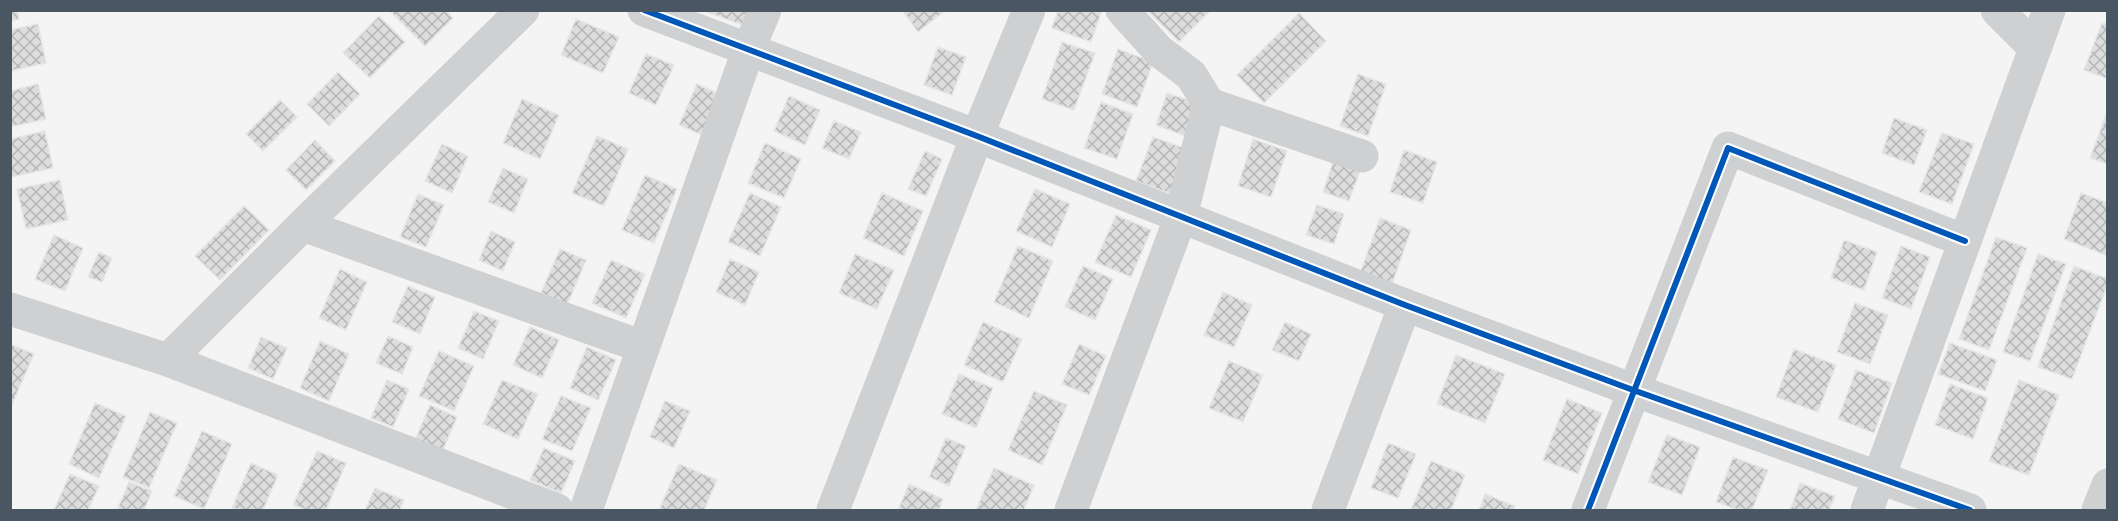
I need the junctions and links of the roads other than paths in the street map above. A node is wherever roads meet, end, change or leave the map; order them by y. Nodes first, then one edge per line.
1 (523, 10) edge
2 (644, 10) edge
3 (765, 10) edge
4 (1029, 10) edge
5 (1122, 10) edge
6 (1997, 10) edge
7 (2049, 10) edge
8 (2035, 48) junction
9 (748, 51) junction
10 (1209, 104) junction
11 (977, 136) junction
12 (1362, 156) dead end
13 (1181, 216) junction
14 (303, 225) junction
15 (1965, 241) junction
16 (1405, 304) junction
17 (10, 309) edge
18 (643, 347) junction
19 (168, 360) junction
20 (1633, 390) junction
21 (1880, 477) junction
22 (2108, 485) edge
23 (557, 510) edge
24 (586, 510) edge
25 (833, 510) edge
26 (1071, 510) edge
27 (1328, 510) edge
28 (1588, 510) edge
29 (1867, 510) edge
30 (1970, 510) edge
31 (2098, 510) edge

1 - 14 street
2 - 9 street
3 - 9 street
4 - 11 street
5 - 10 street
6 - 8 street
7 - 8 street
8 - 15 street
9 - 11 street
9 - 18 street
10 - 12 street
10 - 13 street
11 - 13 street
11 - 25 street
13 - 16 street
13 - 26 street
14 - 18 street
14 - 19 street
15 - 20 street
15 - 21 street
16 - 20 street
16 - 27 street
17 - 19 street
18 - 24 street
19 - 23 street
20 - 21 street
20 - 28 street
21 - 29 street
21 - 30 street
22 - 31 street

